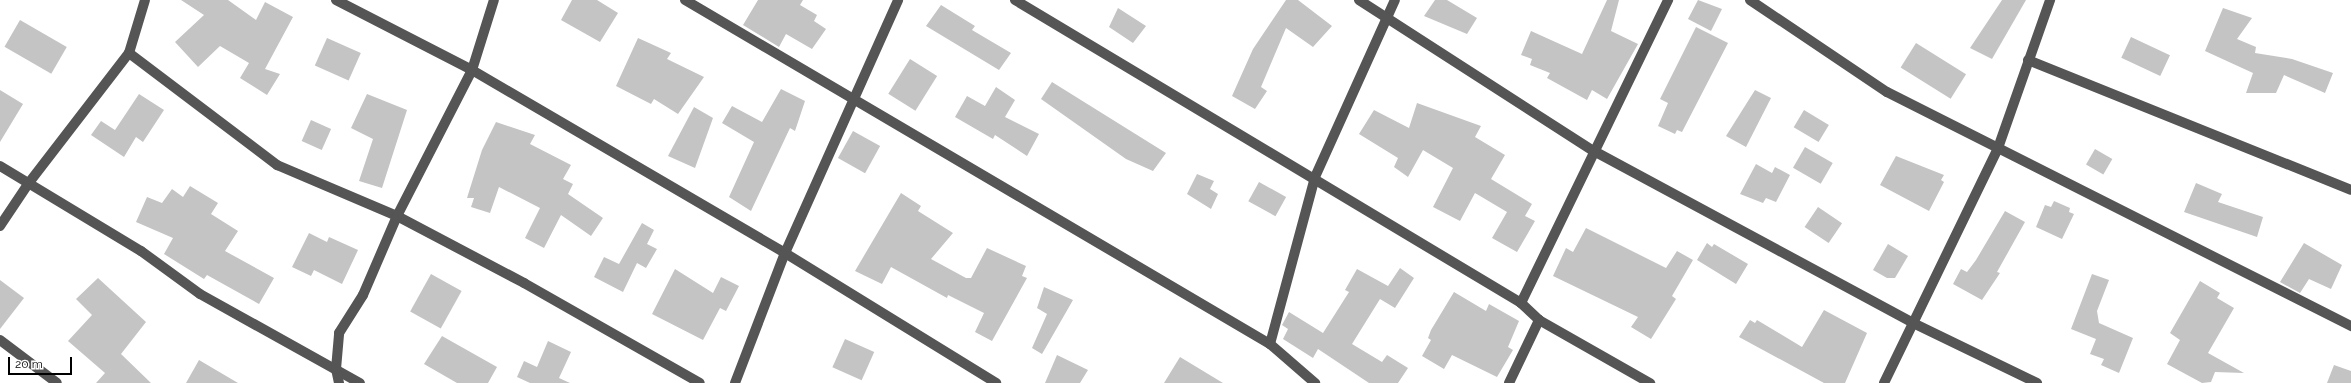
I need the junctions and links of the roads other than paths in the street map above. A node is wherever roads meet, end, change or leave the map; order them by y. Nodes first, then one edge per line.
1 (145, 0) edge
2 (336, 0) edge
3 (494, 0) edge
4 (685, 0) edge
5 (898, 0) edge
6 (1015, 0) edge
7 (1359, 0) edge
8 (1395, 0) edge
9 (1668, 0) edge
10 (1750, 0) edge
11 (2050, 0) edge
12 (1390, 17) junction
13 (129, 53) junction
14 (2028, 60) junction
15 (472, 70) junction
16 (853, 97) junction
17 (1998, 148) junction
18 (1592, 150) junction
19 (0, 166) edge
20 (1315, 177) junction
21 (28, 184) junction
22 (2351, 190) edge
23 (397, 216) junction
24 (0, 226) edge
25 (785, 253) junction
26 (1521, 303) junction
27 (1539, 320) junction
28 (1911, 322) junction
29 (2351, 326) edge
30 (0, 340) edge
31 (1270, 344) junction
32 (336, 369) junction
33 (57, 383) edge
34 (339, 383) edge
35 (360, 383) edge
36 (700, 383) edge
37 (735, 383) edge
38 (996, 383) edge
39 (1315, 383) edge
40 (1509, 383) edge
41 (1650, 383) edge
42 (1884, 383) edge
43 (2037, 383) edge

1 - 13 street
2 - 15 street
3 - 15 street
4 - 16 street
5 - 16 street
6 - 20 street
7 - 12 street
8 - 12 street
9 - 18 street
10 - 17 street
11 - 14 street
12 - 18 street
12 - 20 street
13 - 21 street
13 - 23 street
14 - 17 street
14 - 22 street
15 - 23 street
15 - 25 street
16 - 25 street
16 - 31 street
17 - 28 street
17 - 29 street
18 - 26 street
18 - 28 street
19 - 21 street
20 - 26 street
20 - 31 street
21 - 24 street
21 - 32 street
23 - 32 street
23 - 36 street
25 - 37 street
25 - 38 street
26 - 27 street
27 - 40 street
27 - 41 street
28 - 42 street
28 - 43 street
30 - 33 street
31 - 39 street
32 - 34 street
32 - 35 street

